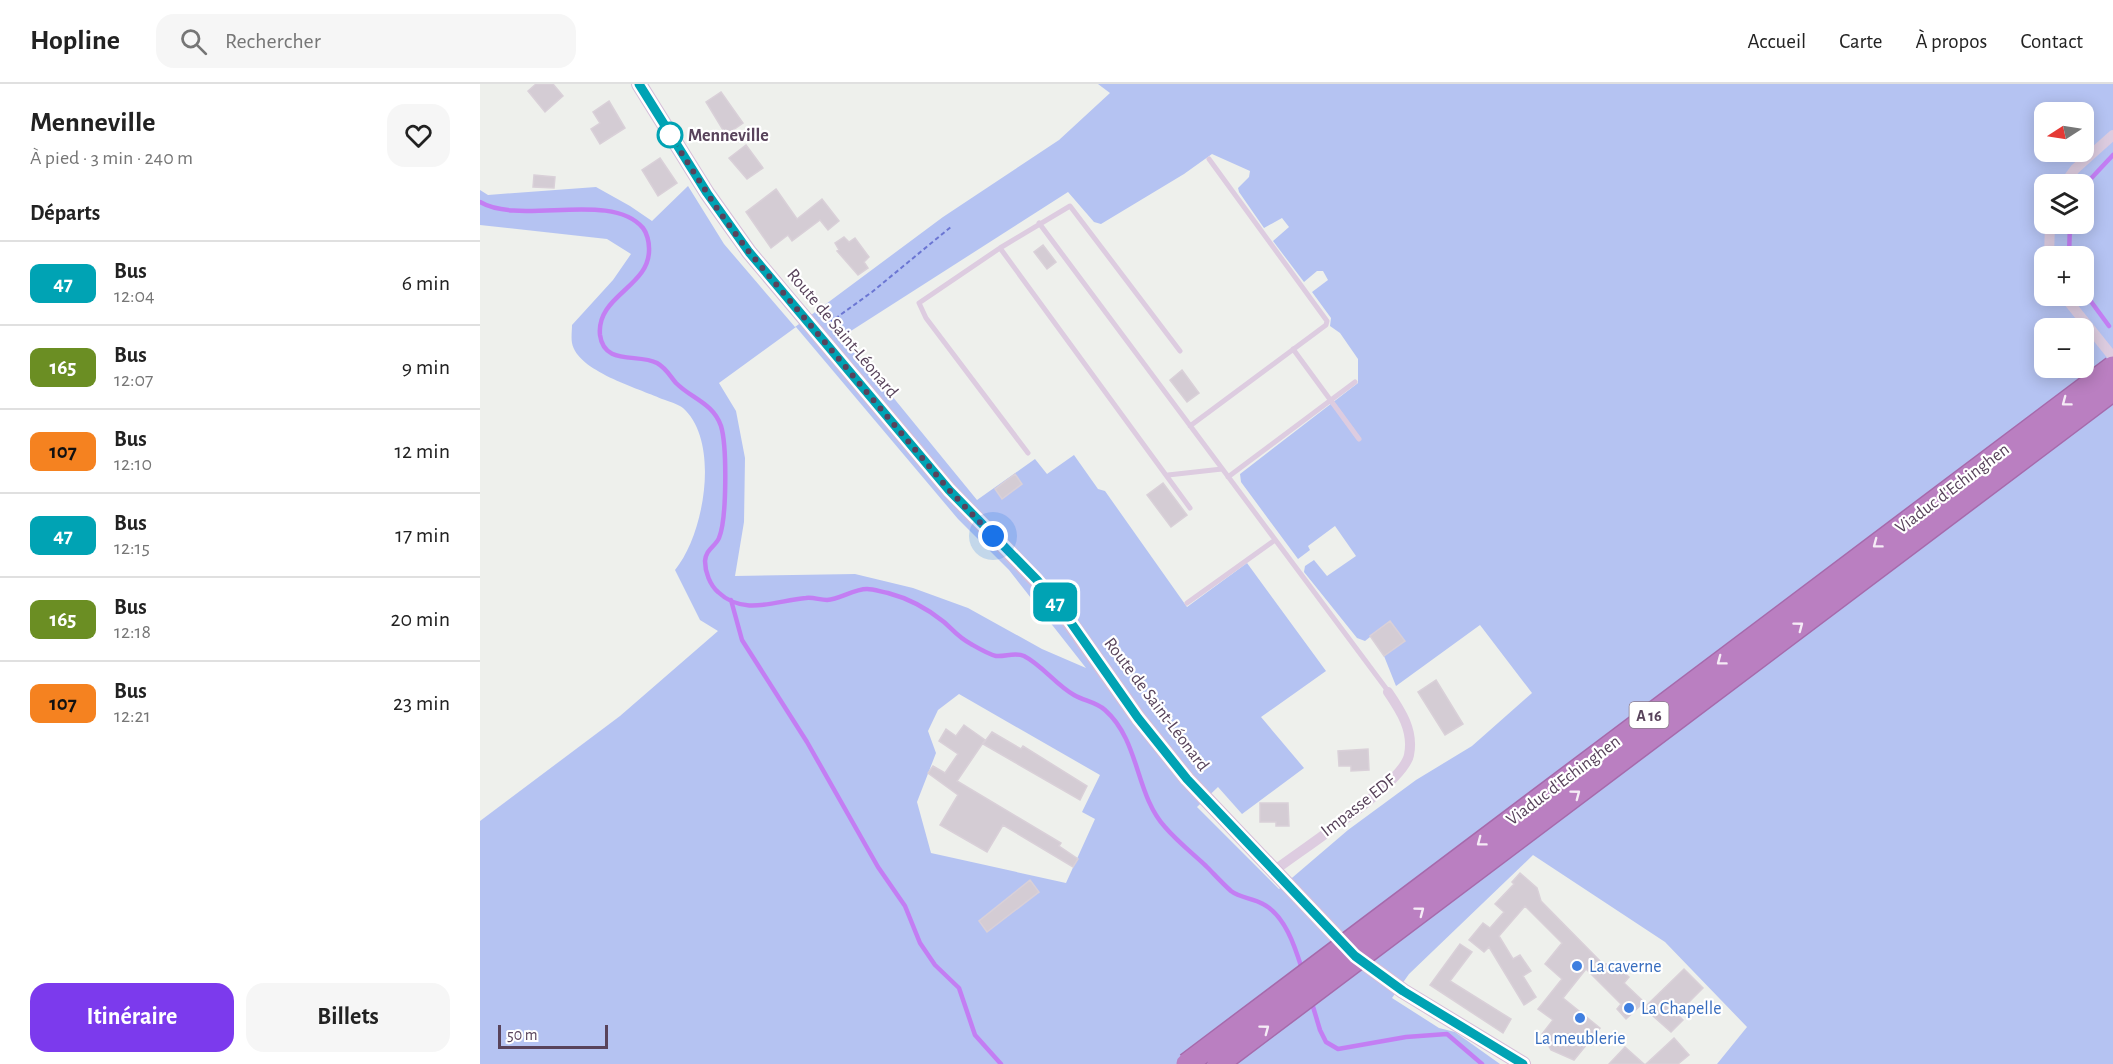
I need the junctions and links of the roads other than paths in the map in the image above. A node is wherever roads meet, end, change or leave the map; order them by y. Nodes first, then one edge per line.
1 (639, 84) edge
2 (2113, 135) edge
3 (1209, 159) dead end
4 (2071, 174) edge
5 (1039, 223) junction
6 (1000, 249) junction
7 (2072, 306) edge
8 (1293, 349) junction
9 (1180, 351) dead end
10 (2113, 357) edge
11 (2113, 367) edge
12 (1355, 382) dead end
13 (2113, 390) edge
14 (1330, 401) junction
15 (1190, 426) junction
16 (1359, 439) dead end
17 (1028, 453) dead end
18 (1222, 469) junction
19 (1168, 475) junction
20 (1228, 477) junction
21 (1190, 508) dead end
22 (1275, 540) junction
23 (1187, 603) dead end
24 (1388, 692) joint
25 (1275, 870) junction
26 (1186, 1064) edge
27 (1218, 1064) edge
28 (1523, 1064) edge

1 - 25 street, Route de Saint-Léonard
2 - 4 street
3 - 8 lane
5 - 6 lane
5 - 9 lane
5 - 15 lane
6 - 17 lane
6 - 19 lane
7 - 10 street
8 - 14 lane
8 - 15 lane
11 -> 26 highway, Viaduc d'Echinghen / A 16, bridge
12 - 14 lane
27 -> 13 highway, Viaduc d'Echinghen / A 16, bridge
14 - 16 lane
14 - 20 lane
15 - 18 lane
18 - 19 lane
18 - 20 lane
19 - 21 lane
20 - 22 lane
22 - 23 lane
22 - 24 lane
24 - 25 street, Impasse EDF
25 - 28 street, Route de Saint-Léonard

